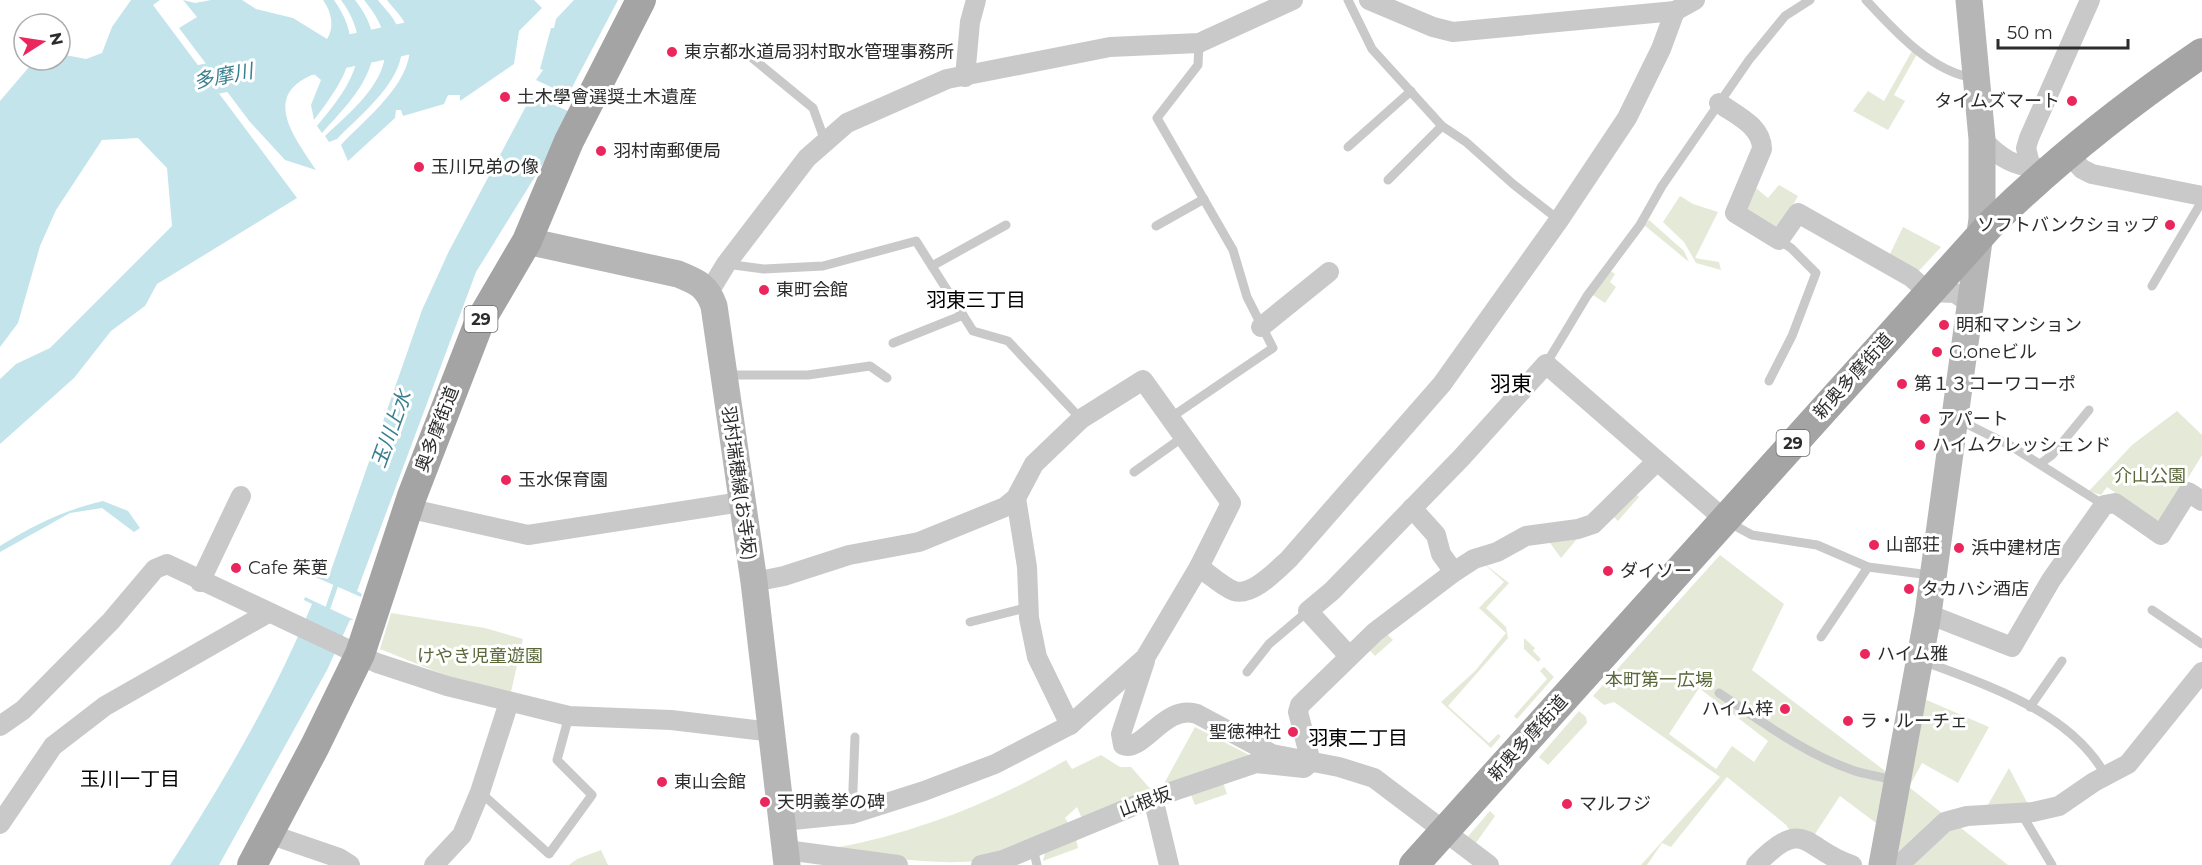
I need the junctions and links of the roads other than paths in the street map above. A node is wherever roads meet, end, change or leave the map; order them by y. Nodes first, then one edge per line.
1 (641, 0) edge
2 (976, 0) edge
3 (1293, 0) edge
4 (1348, 0) edge
5 (1369, 0) edge
6 (1695, 0) edge
7 (1810, 0) edge
8 (1866, 0) edge
9 (1969, 0) edge
10 (2091, 0) edge
11 (1675, 11) junction
12 (1199, 43) junction
13 (740, 48) dead end
14 (2202, 53) edge
15 (966, 77) junction
16 (1977, 78) junction
17 (1411, 91) junction
18 (1719, 103) junction
19 (1442, 126) junction
20 (1982, 139) junction
21 (825, 141) junction
22 (1348, 147) dead end
23 (2050, 163) junction
24 (1388, 180) dead end
25 (2202, 196) edge
26 (1204, 199) junction
27 (2202, 201) edge
28 (1559, 220) junction
29 (1006, 225) dead end
30 (1156, 226) dead end
31 (1980, 236) junction
32 (1779, 240) junction
33 (527, 241) junction
34 (726, 264) junction
35 (932, 266) junction
36 (1329, 272) dead end
37 (2152, 286) dead end
38 (709, 292) junction
39 (1928, 292) junction
40 (1971, 304) junction
41 (963, 315) junction
42 (1261, 327) junction
43 (893, 343) dead end
44 (1546, 364) junction
45 (724, 375) junction
46 (887, 378) dead end
47 (1769, 381) dead end
48 (2089, 410) dead end
49 (1170, 418) junction
50 (1955, 418) junction
51 (1081, 419) junction
52 (1183, 437) junction
53 (1656, 462) junction
54 (2040, 464) junction
55 (1134, 472) dead end
56 (241, 496) dead end
57 (1016, 498) junction
58 (2202, 501) edge
59 (741, 502) junction
60 (2104, 505) junction
61 (407, 508) junction
62 (1412, 508) junction
63 (1724, 519) junction
64 (1198, 567) junction
65 (1868, 567) junction
66 (1454, 572) junction
67 (1933, 575) junction
68 (200, 582) junction
69 (754, 582) junction
70 (1029, 607) junction
71 (2152, 610) dead end
72 (1308, 611) junction
73 (268, 613) junction
74 (1928, 614) junction
75 (970, 622) dead end
76 (1821, 637) dead end
77 (2202, 644) edge
78 (349, 649) junction
79 (1349, 656) junction
80 (1145, 658) junction
81 (1920, 660) junction
82 (2062, 661) dead end
83 (1247, 672) dead end
84 (2202, 672) edge
85 (1719, 693) dead end
86 (509, 702) junction
87 (2030, 707) junction
88 (569, 716) junction
89 (1070, 725) junction
90 (0, 726) edge
91 (772, 732) junction
92 (855, 737) dead end
93 (1311, 762) junction
94 (2106, 776) junction
95 (1897, 781) junction
96 (480, 792) junction
97 (1153, 798) junction
98 (2021, 813) junction
99 (852, 814) junction
100 (783, 821) junction
101 (0, 824) edge
102 (1443, 833) junction
103 (269, 834) junction
104 (792, 856) edge
105 (1035, 856) edge
106 (252, 865) edge
107 (350, 865) edge
108 (434, 865) edge
109 (898, 865) edge
110 (981, 865) edge
111 (1168, 865) edge
112 (1414, 865) edge
113 (1489, 865) edge
114 (1756, 865) edge
115 (1852, 865) edge
116 (1882, 865) edge
117 (1899, 865) edge
118 (2052, 865) edge

1 - 33 main road, 奥多摩街道 / 29
2 - 15 street
3 - 12 street
4 - 17 lane
5 - 11 street
6 - 11 street
7 - 18 lane
8 - 16 lane
9 - 16 street
10 - 23 street
11 - 28 street
12 - 15 street
12 - 26 lane
13 - 21 lane
14 - 23 main road, 新奥多摩街道 / 29
15 - 21 street
16 - 20 street
17 - 19 lane
17 - 22 lane
18 - 32 street
18 - 44 lane
19 - 24 lane
19 - 28 lane
20 - 23 street
20 - 31 street
21 - 34 street
23 - 25 street
23 - 31 main road, 新奥多摩街道 / 29
26 - 30 lane
26 - 42 lane
27 - 37 lane
28 - 64 street
29 - 35 lane
31 - 39 main road, 新奥多摩街道 / 29
31 - 40 street
32 - 39 street
32 - 47 lane
33 - 38 street
33 - 61 main road, 奥多摩街道 / 29
34 - 35 lane
34 - 38 street
35 - 41 lane
36 - 42 street
38 - 45 street, 羽村瑞穂線(お寺坂)
39 - 40 street
39 - 63 main road, 新奥多摩街道 / 29
40 - 50 street
41 - 43 lane
41 - 51 lane
42 - 49 lane
44 - 53 street
44 - 62 street
45 - 46 lane
45 - 59 street, 羽村瑞穂線(お寺坂)
48 - 54 lane
49 - 51 street
49 - 52 street
50 - 54 lane
50 - 67 street
51 - 57 street
52 - 55 lane
52 - 64 street
53 - 63 street
53 - 66 street
54 - 60 lane
56 - 68 street
57 - 69 street
57 - 70 street
58 - 60 street
59 - 61 street
59 - 69 street, 羽村瑞穂線(お寺坂)
60 - 74 street
61 - 78 main road, 奥多摩街道 / 29
62 - 66 street
62 - 72 street
63 - 65 lane
63 - 102 main road, 新奥多摩街道 / 29
64 - 80 street
65 - 67 lane
65 - 76 lane
66 - 79 street
67 - 74 street
68 - 73 street
68 - 90 street
69 - 91 street, 羽村瑞穂線(お寺坂)
70 - 75 lane
70 - 89 street
71 - 77 lane
72 - 79 street
72 - 83 lane
73 - 78 street
73 - 101 street
74 - 81 street
78 - 86 street
78 - 103 main road, 奥多摩街道 / 29
79 - 93 street
80 - 89 street
80 - 93 street
81 - 87 lane
81 - 95 street
82 - 87 lane
84 - 94 street
85 - 95 lane
86 - 88 street
86 - 96 street
87 - 94 lane
88 - 91 street
88 - 96 lane
89 - 99 street
91 - 100 street, 羽村瑞穂線(お寺坂)
92 - 99 lane
93 - 97 street, 山根坂
93 - 102 street
94 - 98 street
95 - 116 street
96 - 108 street
97 - 105 street, 山根坂
97 - 111 street
98 - 117 street
98 - 118 lane
99 - 100 street
100 - 104 street, 羽村瑞穂線(お寺坂)
102 - 112 main road, 新奥多摩街道 / 29
102 - 113 street
103 - 106 main road, 奥多摩街道 / 29
103 - 107 street
104 - 109 street
105 - 110 street, 山根坂
114 - 115 street

